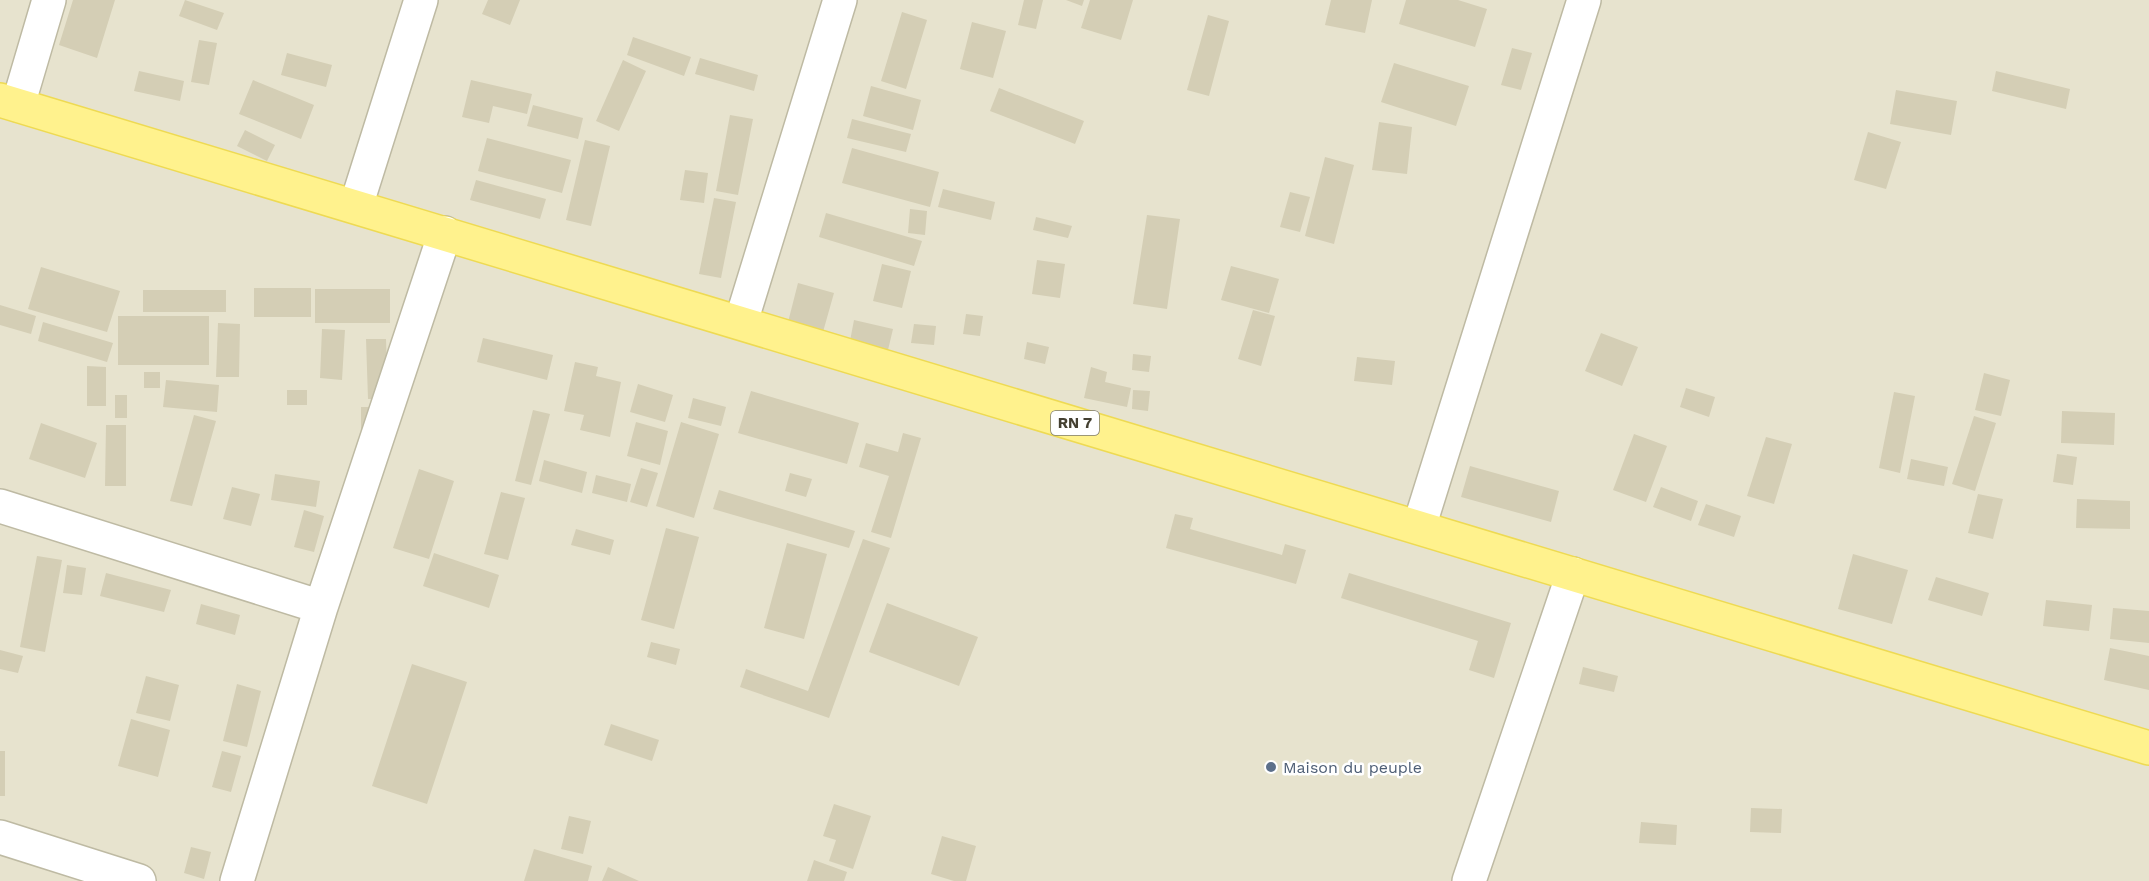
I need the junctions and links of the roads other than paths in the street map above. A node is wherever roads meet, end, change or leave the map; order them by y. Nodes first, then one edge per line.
1 (49, 0) edge
2 (421, 0) edge
3 (840, 0) edge
4 (1584, 0) edge
5 (9, 102) edge
6 (356, 206) junction
7 (445, 233) junction
8 (741, 322) junction
9 (0, 506) edge
10 (1419, 527) junction
11 (1573, 574) junction
12 (321, 607) junction
13 (2149, 748) edge
14 (0, 837) edge
15 (139, 881) edge
16 (237, 881) edge
17 (1469, 881) edge

1 - 5 street
2 - 6 street
3 - 8 street
4 - 10 street
5 - 6 main road, RN 7
6 - 7 main road, RN 7
7 - 8 main road, RN 7
7 - 12 street
8 - 10 main road, RN 7
9 - 12 street
10 - 11 main road, RN 7
11 - 13 main road, RN 7
11 - 17 street
12 - 16 street
14 - 15 street

